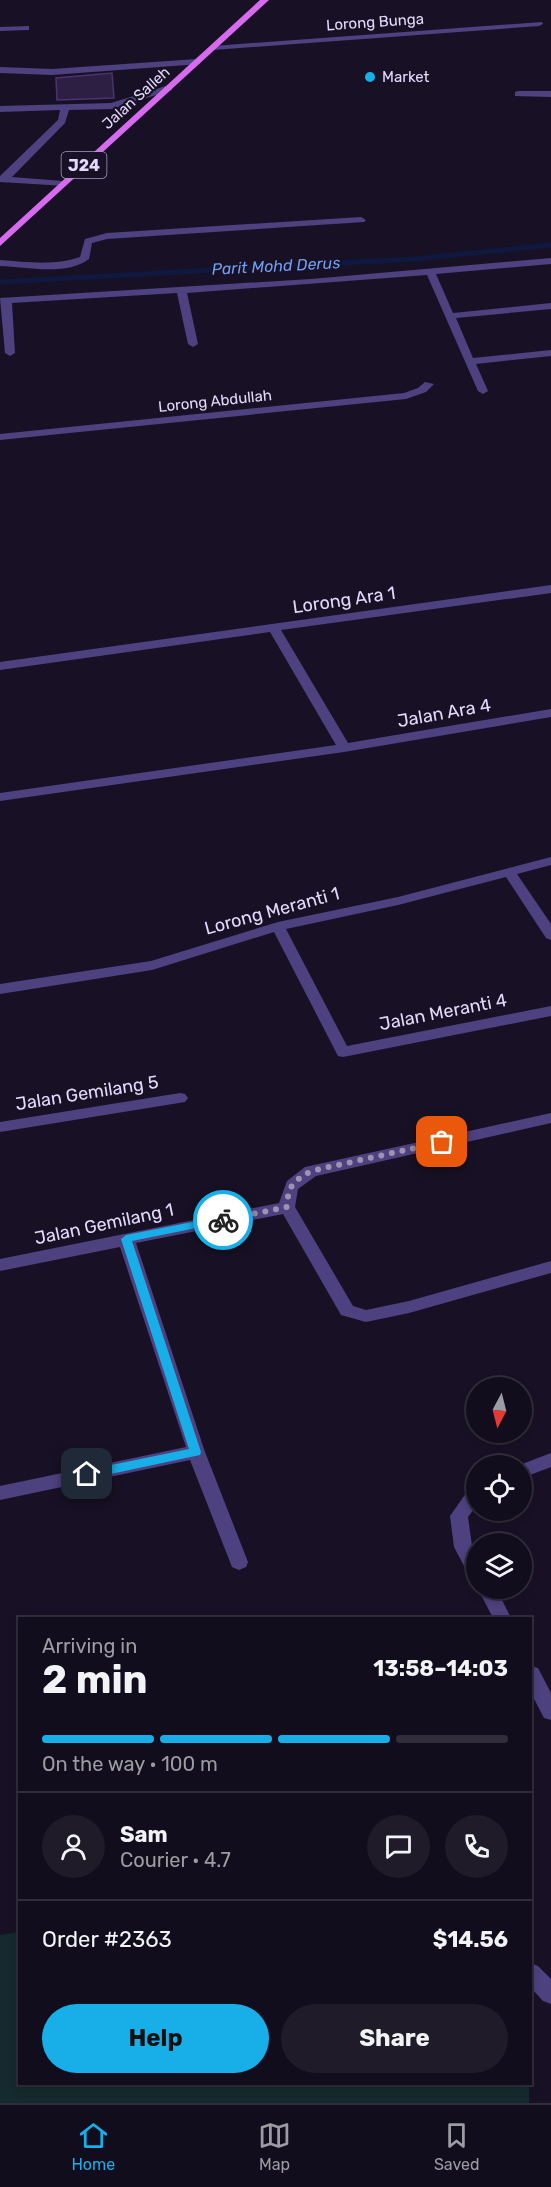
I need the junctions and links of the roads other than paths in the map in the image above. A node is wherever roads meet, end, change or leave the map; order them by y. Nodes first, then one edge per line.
1 (265, 0) edge
2 (539, 24) dead end
3 (0, 28) edge
4 (26, 28) dead end
5 (213, 48) junction
6 (197, 62) junction
7 (0, 70) edge
8 (169, 88) junction
9 (518, 94) dead end
10 (551, 94) edge
11 (65, 108) junction
12 (0, 109) edge
13 (2, 179) edge
14 (63, 184) junction
15 (361, 220) dead end
16 (0, 243) edge
17 (551, 261) edge
18 (0, 263) edge
19 (430, 272) junction
20 (182, 290) junction
21 (3, 301) edge
22 (551, 306) edge
23 (450, 316) junction
24 (193, 344) dead end
25 (10, 353) dead end
26 (551, 353) edge
27 (470, 362) junction
28 (429, 384) dead end
29 (483, 391) dead end
30 (0, 437) edge
31 (551, 589) edge
32 (274, 627) junction
33 (0, 666) edge
34 (551, 713) edge
35 (344, 748) junction
36 (0, 797) edge
37 (551, 861) edge
38 (509, 872) junction
39 (278, 926) junction
40 (551, 935) edge
41 (0, 989) edge
42 (551, 1011) edge
43 (180, 1098) dead end
44 (551, 1118) edge
45 (0, 1127) edge
46 (287, 1207) junction
47 (126, 1239) junction
48 (0, 1265) edge
49 (551, 1267) edge
50 (196, 1452) junction
51 (551, 1460) edge
52 (532, 1467) edge
53 (0, 1493) edge
54 (466, 1506) edge
55 (466, 1552) edge
56 (239, 1562) dead end
57 (492, 1599) edge
58 (501, 1617) edge
59 (532, 1676) edge
60 (551, 1712) edge
61 (532, 1974) edge
62 (551, 1994) edge

1 - 5 main road, Jalan Salleh / J24
2 - 5 street, Lorong Bunga
3 - 4 street
5 - 6 main road, Jalan Salleh / J24
6 - 7 street
6 - 8 main road, Jalan Salleh / J24
8 - 11 street
8 - 14 main road, Jalan Salleh / J24
9 - 10 street
11 - 12 street
11 - 13 street
13 - 14 street
14 - 16 main road, Jalan Salleh / J24
15 - 18 street
17 - 19 street
19 - 20 street
19 - 23 street
20 - 21 street
20 - 24 street
21 - 25 street
22 - 23 street
23 - 27 street
26 - 27 street
27 - 29 street
28 - 30 street, Lorong Abdullah
31 - 32 street, Lorong Ara 1
32 - 33 street, Lorong Ara 1
32 - 35 street
34 - 35 street, Jalan Ara 4
35 - 36 street, Jalan Ara 4
37 - 38 street, Lorong Meranti 1
38 - 39 street, Lorong Meranti 1
38 - 40 street
39 - 41 street, Lorong Meranti 1
39 - 42 street, Jalan Meranti 4
43 - 45 street, Jalan Gemilang 5
44 - 46 street
46 - 47 street, Jalan Gemilang 1
46 - 49 street
47 - 48 street, Jalan Gemilang 1
47 - 50 street
50 - 53 street
50 - 56 street
51 - 52 street
54 - 55 street
57 - 58 street
59 - 60 street
61 - 62 street

